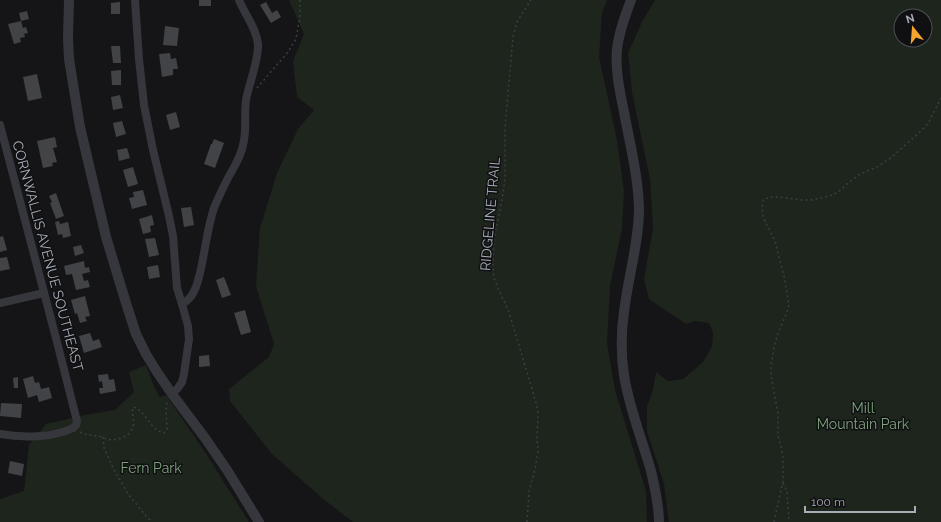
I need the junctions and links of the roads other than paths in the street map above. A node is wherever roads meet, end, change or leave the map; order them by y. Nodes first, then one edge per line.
1 (69, 0) edge
2 (135, 0) edge
3 (238, 0) edge
4 (631, 0) edge
5 (0, 125) edge
6 (44, 293) junction
7 (0, 303) edge
8 (182, 304) junction
9 (172, 394) junction
10 (0, 434) edge
11 (259, 522) edge
12 (659, 522) edge

1 - 9 street
2 - 8 street
3 - 8 street
4 - 12 street
5 - 6 street, CORNWALLIS AVENUE SOUTHEAST
6 - 7 street
6 - 10 street, CORNWALLIS AVENUE SOUTHEAST
8 - 9 street
9 - 11 street

